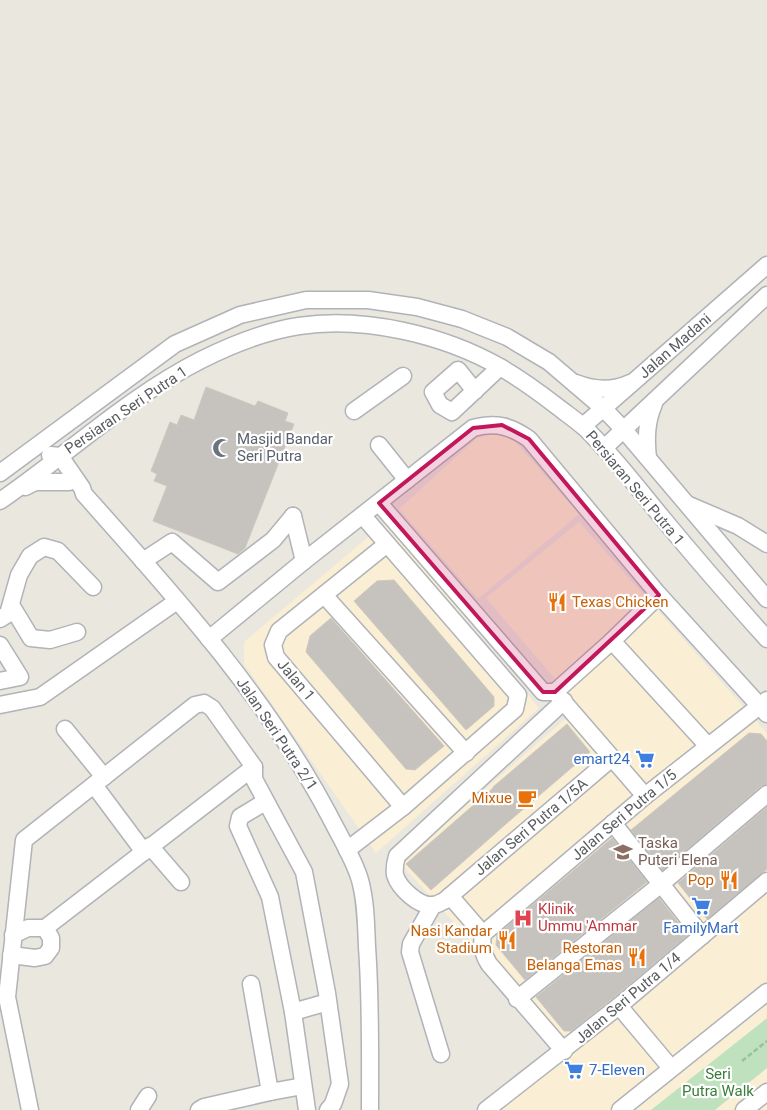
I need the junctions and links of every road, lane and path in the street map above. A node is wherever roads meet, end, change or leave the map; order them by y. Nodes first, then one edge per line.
1 (767, 265) edge
2 (767, 295) edge
3 (500, 367) junction
4 (403, 376) dead end
5 (637, 380) junction
6 (572, 381) junction
7 (475, 391) dead end
8 (103, 398) junction
9 (656, 400) junction
10 (604, 409) junction
11 (354, 411) dead end
12 (99, 426) junction
13 (583, 426) junction
14 (624, 430) junction
15 (379, 445) dead end
16 (604, 448) junction
17 (54, 458) junction
18 (648, 458) junction
19 (0, 473) edge
20 (72, 480) junction
21 (407, 480) junction
22 (4, 492) edge
23 (379, 503) junction
24 (687, 504) junction
25 (363, 516) junction
26 (388, 544) junction
27 (767, 544) edge
28 (143, 561) junction
29 (304, 561) junction
30 (93, 587) dead end
31 (324, 595) junction
32 (659, 595) junction
33 (767, 598) edge
34 (177, 601) junction
35 (11, 605) junction
36 (0, 619) edge
37 (77, 632) dead end
38 (209, 639) junction
39 (767, 639) edge
40 (612, 641) junction
41 (0, 645) edge
42 (0, 681) edge
43 (560, 697) junction
44 (0, 705) edge
45 (765, 706) edge
46 (65, 729) dead end
47 (708, 746) junction
48 (466, 753) junction
49 (612, 758) junction
50 (254, 767) junction
51 (99, 781) junction
52 (767, 794) edge
53 (645, 796) junction
54 (265, 802) junction
55 (403, 808) junction
56 (613, 824) junction
57 (147, 849) junction
58 (347, 850) junction
59 (181, 882) dead end
60 (766, 882) edge
61 (660, 885) junction
62 (450, 896) junction
63 (433, 905) junction
64 (45, 928) junction
65 (483, 934) junction
66 (14, 935) junction
67 (702, 936) junction
68 (11, 955) junction
69 (251, 984) dead end
70 (767, 992) edge
71 (517, 999) junction
72 (328, 1002) junction
73 (620, 1006) junction
74 (293, 1012) junction
75 (767, 1041) edge
76 (564, 1051) junction
77 (441, 1054) dead end
78 (742, 1061) dead end
79 (671, 1068) junction
80 (303, 1086) junction
81 (270, 1092) junction
82 (767, 1092) edge
83 (30, 1110) edge
84 (199, 1110) edge
85 (307, 1110) edge
86 (328, 1110) edge
87 (370, 1110) edge
88 (486, 1110) edge
89 (620, 1110) edge
90 (744, 1110) edge

1 - 5 street, Jalan Madani
2 - 9 street, Jalan Madani
3 - 7 street
3 - 12 street, Persiaran Seri Putra 1
3 - 13 street, Persiaran Seri Putra 1
4 - 11 street
5 - 6 street
5 - 10 street, Jalan Madani
6 - 8 street, Persiaran Seri Putra 1
6 - 10 street, Persiaran Seri Putra 1
8 - 17 street
8 - 19 street, Persiaran Seri Putra 1
9 - 14 street, Jalan Madani
9 - 18 street
10 - 13 street, Jalan Madani
10 - 14 street, Persiaran Seri Putra 1
12 - 17 street, Persiaran Seri Putra 1
12 - 20 street
13 - 16 street, Persiaran Seri Putra 1
14 - 16 street, Jalan Madani
14 - 18 street, Persiaran Seri Putra 1
15 - 21 street
16 - 39 street, Persiaran Seri Putra 1
17 - 20 street, Jalan Seri Putra 2/1
17 - 22 street, Persiaran Seri Putra 1
18 - 24 street, Persiaran Seri Putra 1
20 - 22 street
20 - 28 street, Jalan Seri Putra 2/1
21 - 23 street
21 - 32 street
23 - 25 street
23 - 43 street
24 - 27 street
24 - 33 street, Persiaran Seri Putra 1
25 - 26 street
25 - 29 street
26 - 31 street, Jalan 1
26 - 48 street
28 - 29 street
28 - 34 street, Jalan Seri Putra 2/1
29 - 38 street
30 - 35 street
31 - 48 street
31 - 55 street, Jalan 1
32 - 40 street
32 - 45 street
34 - 38 street, Jalan Seri Putra 2/1
34 - 44 street
35 - 36 street
35 - 37 street
38 - 58 street, Jalan Seri Putra 2/1
40 - 43 street
40 - 47 street
41 - 42 street
43 - 49 street
43 - 63 street
45 - 47 street, Jalan Seri Putra 1/5
46 - 51 street
47 - 53 street, Jalan Seri Putra 1/5
48 - 55 street
49 - 53 street
49 - 62 street, Jalan Seri Putra 1/5A
50 - 51 street
50 - 54 street
50 - 57 street
51 - 57 street
51 - 66 street
52 - 61 street
53 - 56 street, Jalan Seri Putra 1/5
54 - 72 street
54 - 74 street
55 - 58 street
56 - 61 street
56 - 65 street, Jalan Seri Putra 1/5
57 - 59 street
57 - 64 street
58 - 87 street, Jalan Seri Putra 2/1
60 - 67 street, Jalan Seri Putra 1/4
61 - 67 street
61 - 71 street
62 - 63 street, Jalan Seri Putra 1/5A
62 - 65 street
63 - 77 street
64 - 66 street
64 - 68 street
65 - 71 street
66 - 68 street
67 - 73 street, Jalan Seri Putra 1/4
68 - 83 street
69 - 81 street
70 - 79 street
71 - 76 street
72 - 74 street
72 - 86 street
73 - 76 street, Jalan Seri Putra 1/4
73 - 79 street
74 - 80 street
75 - 78 path
76 - 88 street, Jalan Seri Putra 1/4
79 - 89 street
80 - 81 street
80 - 85 street
81 - 84 street
82 - 90 street

